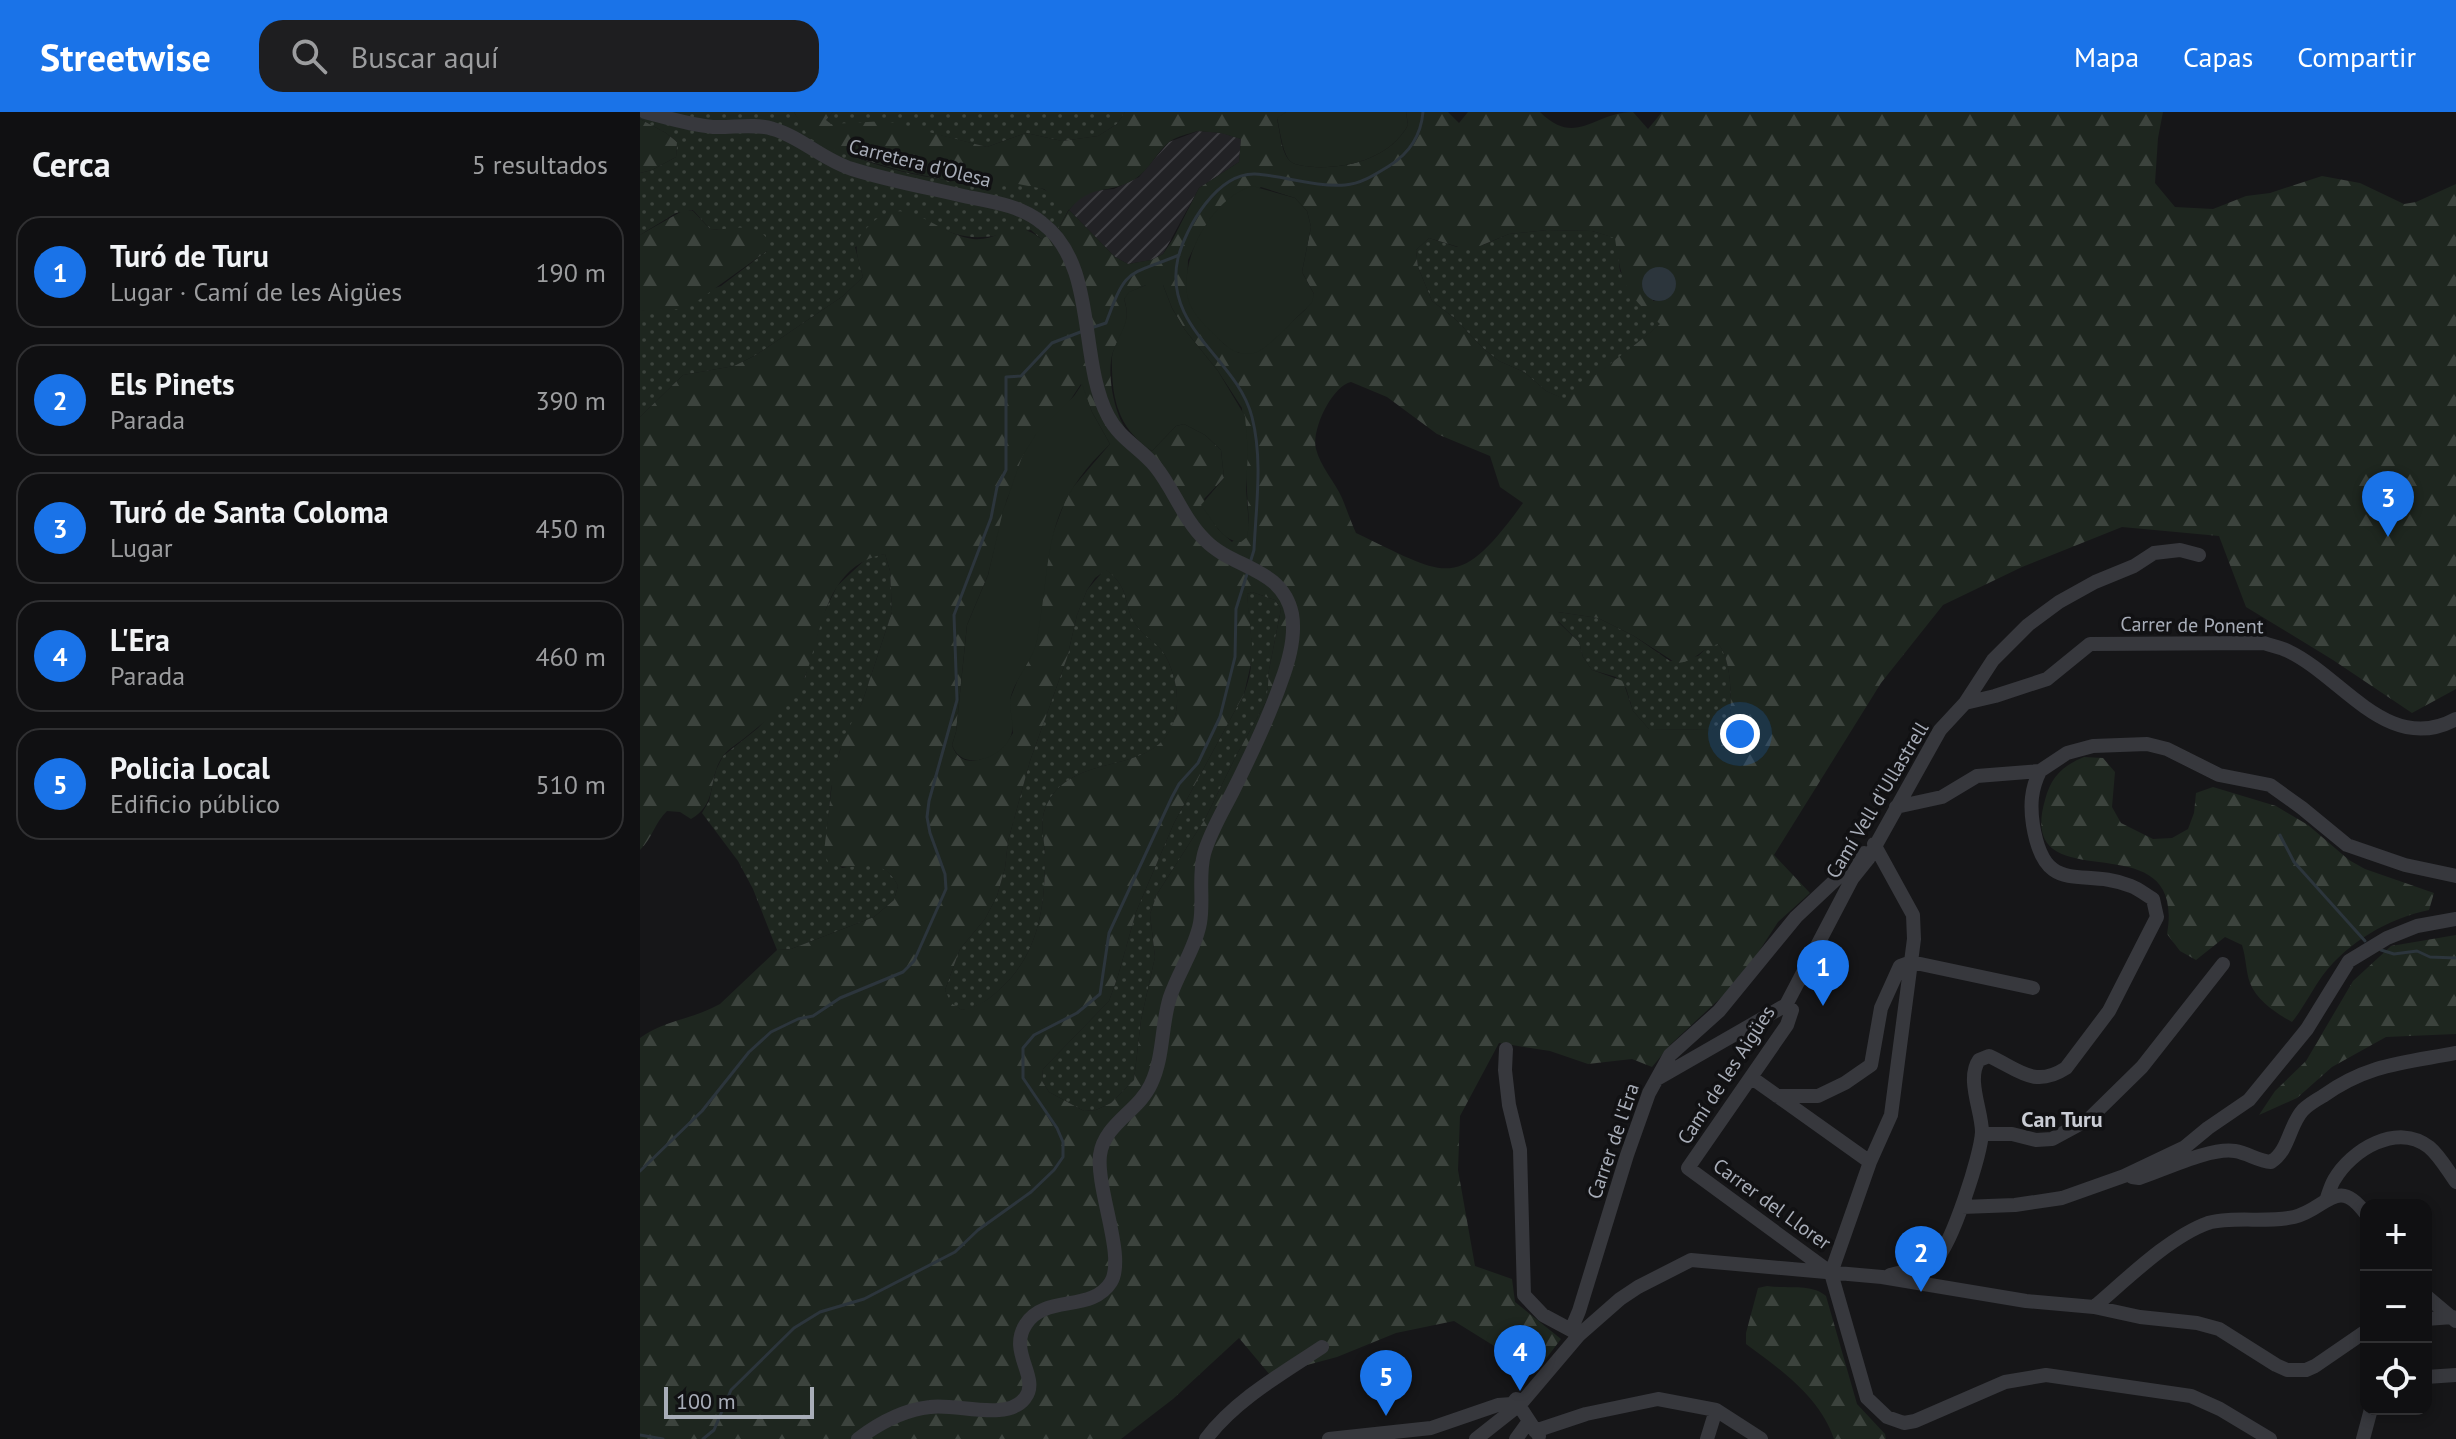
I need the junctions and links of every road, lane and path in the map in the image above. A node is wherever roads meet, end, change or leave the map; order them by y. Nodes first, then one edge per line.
1 (645, 112) edge
2 (2199, 555) dead end
3 (1965, 703) junction
4 (2456, 719) edge
5 (2040, 771) junction
6 (1896, 807) junction
7 (1874, 844) junction
8 (2456, 876) edge
9 (2456, 919) edge
10 (1911, 962) junction
11 (2223, 964) dead end
12 (2033, 988) dead end
13 (1786, 1005) junction
14 (1506, 1049) dead end
15 (2456, 1053) edge
16 (1752, 1078) junction
17 (1657, 1079) junction
18 (1777, 1096) junction
19 (1982, 1134) junction
20 (1870, 1162) junction
21 (1688, 1168) joint
22 (2124, 1176) junction
23 (2456, 1182) edge
24 (2327, 1198) junction
25 (2360, 1206) edge
26 (1962, 1207) junction
27 (1831, 1273) junction
28 (1882, 1277) junction
29 (2432, 1301) edge
30 (2094, 1307) junction
31 (2454, 1318) edge
32 (2432, 1319) edge
33 (2456, 1330) edge
34 (1575, 1332) junction
35 (2360, 1335) edge
36 (1322, 1347) dead end
37 (2456, 1375) edge
38 (2432, 1377) edge
39 (1716, 1410) junction
40 (2369, 1415) edge
41 (1525, 1416) edge
42 (858, 1439) edge
43 (1206, 1439) edge
44 (1329, 1439) edge
45 (1476, 1439) edge
46 (1516, 1439) edge
47 (1707, 1439) edge
48 (1761, 1439) edge
49 (2270, 1439) edge
50 (2363, 1439) edge

1 - 42 street, Carretera d'Olesa
2 - 3 street, Camí Vell d'Ullastrell
3 - 4 street, Carrer de Ponent
3 - 6 street, Camí Vell d'Ullastrell
5 - 6 street
5 - 8 street
5 - 19 street
6 - 7 street, Camí Vell d'Ullastrell
7 - 10 street
7 - 13 street, Camí Vell d'Ullastrell
7 - 17 street, Carrer de l'Era
9 - 22 street
10 - 12 street
10 - 18 street
10 - 20 street
11 - 19 street
13 - 16 street, Camí de les Aigües
13 - 17 street
14 - 34 street
15 - 22 street
16 - 18 street
16 - 21 street, Camí de les Aigües
17 - 34 street, Carrer de l'Era
18 - 20 street
19 - 26 street
20 - 27 street
21 - 27 street, Carrer del Llorer
22 - 26 street
23 - 24 street
24 - 25 street
24 - 30 street
26 - 28 street
27 - 28 street
27 - 34 street
27 - 49 street
28 - 30 street
29 - 31 street
30 - 35 street
31 - 32 street
31 - 33 street
34 - 41 street
36 - 43 street
37 - 38 street
39 - 41 street
39 - 47 street
39 - 48 street
40 - 50 street
41 - 44 street
41 - 45 street
41 - 46 street

